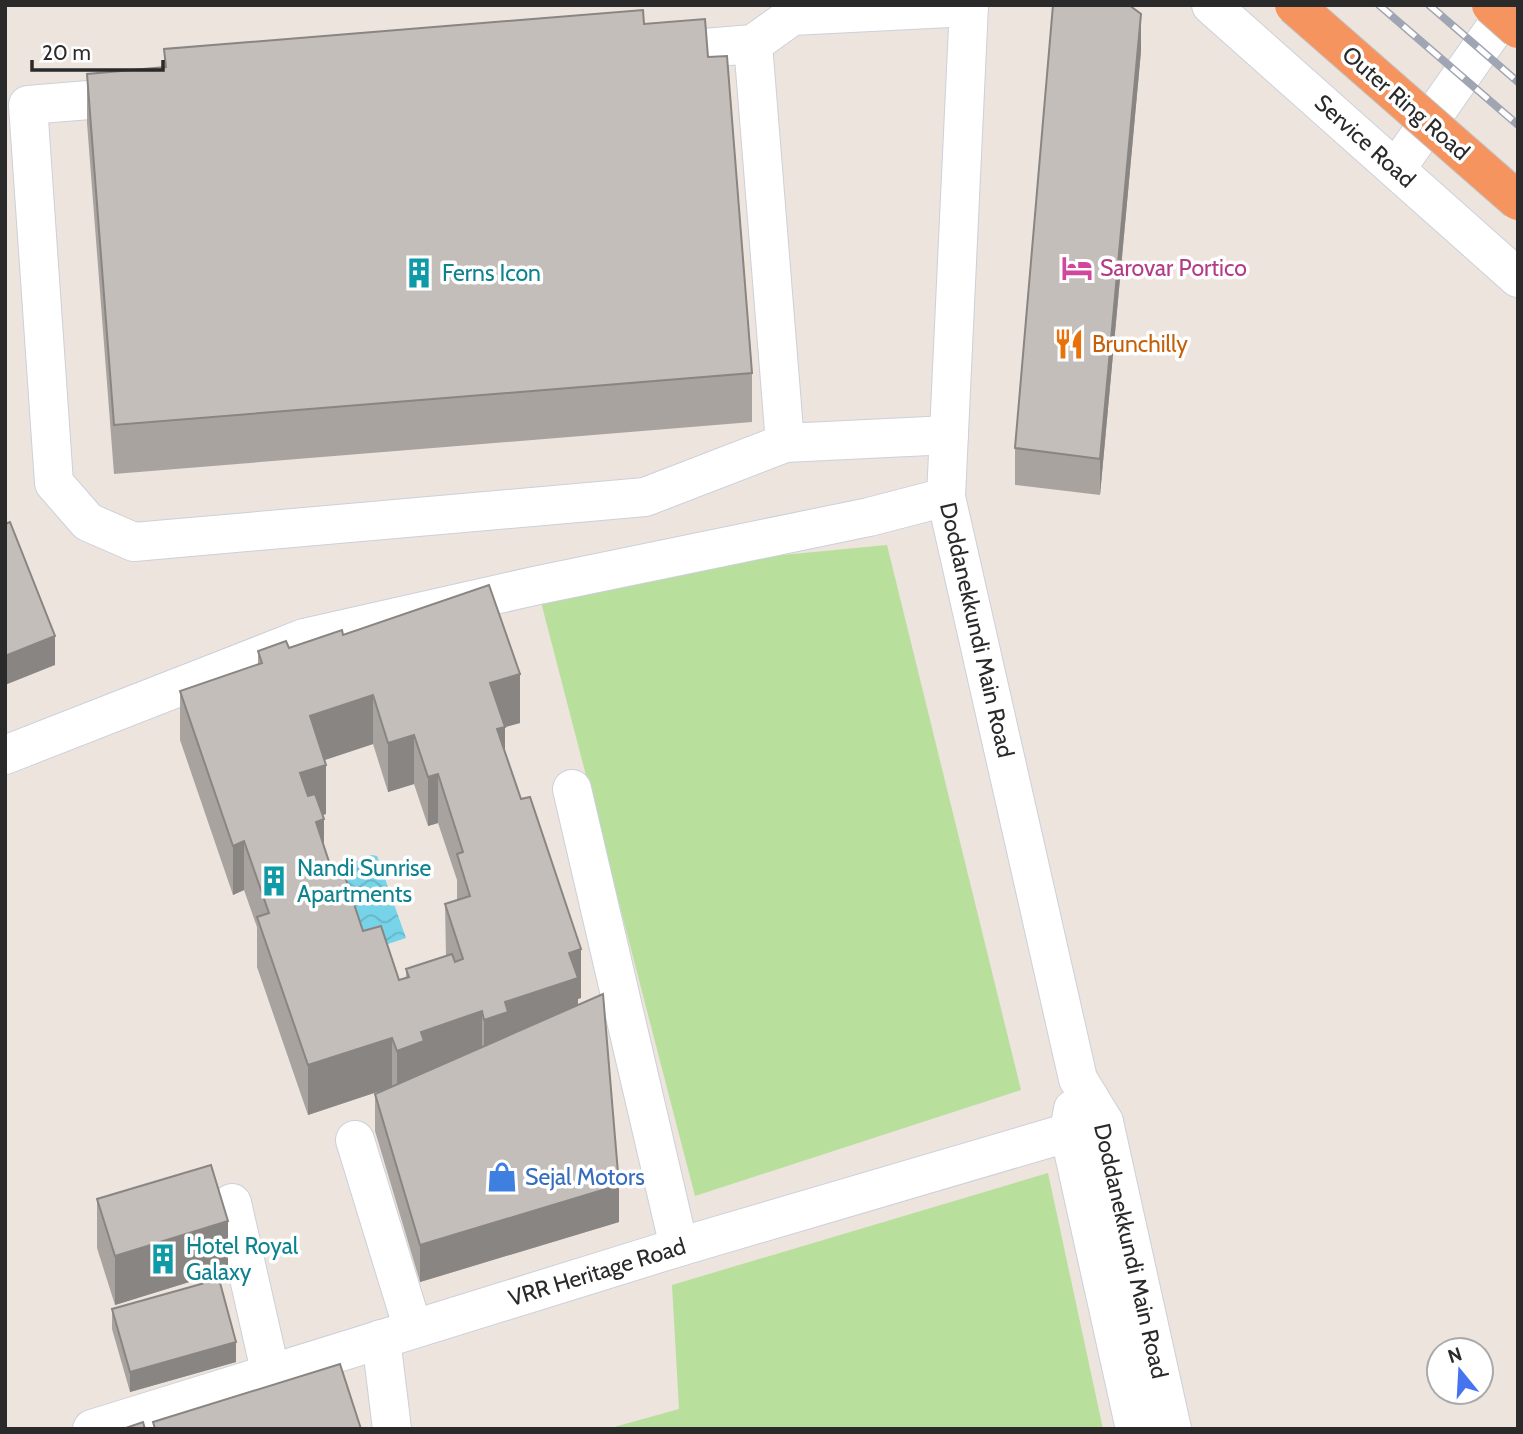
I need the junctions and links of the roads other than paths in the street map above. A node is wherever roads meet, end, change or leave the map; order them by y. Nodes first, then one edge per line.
1 (1212, 5) edge
2 (1294, 5) edge
3 (1491, 5) edge
4 (1511, 5) edge
5 (969, 6) edge
6 (1518, 29) edge
7 (752, 44) junction
8 (627, 54) edge
9 (168, 93) edge
10 (1396, 169) junction
11 (1518, 201) edge
12 (1518, 278) edge
13 (949, 435) junction
14 (785, 443) junction
15 (946, 497) junction
16 (5, 755) edge
17 (572, 789) dead end
18 (1086, 1127) junction
19 (355, 1140) dead end
20 (232, 1203) dead end
21 (679, 1247) junction
22 (397, 1334) junction
23 (271, 1375) junction
24 (92, 1429) edge
25 (392, 1429) edge
26 (1135, 1429) edge
27 (1172, 1429) edge

1 - 10 street, Service Road
2 - 11 highway, Outer Ring Road, bridge
3 - 6 highway, bridge
4 - 10 street
5 - 7 street
5 - 13 street, Doddanekkundi Main Road
7 - 8 street
7 - 14 street
9 - 14 street
10 - 12 street, Service Road
13 - 14 street
13 - 15 street, Doddanekkundi Main Road
15 - 16 street
15 - 18 street, Doddanekkundi Main Road
17 - 21 street
18 - 21 street, VRR Heritage Road
18 - 26 street, Doddanekkundi Main Road
18 - 27 street, Doddanekkundi Main Road
19 - 22 street
20 - 23 street
21 - 22 street, VRR Heritage Road
22 - 23 street, VRR Heritage Road
22 - 25 street
23 - 24 street, VRR Heritage Road

